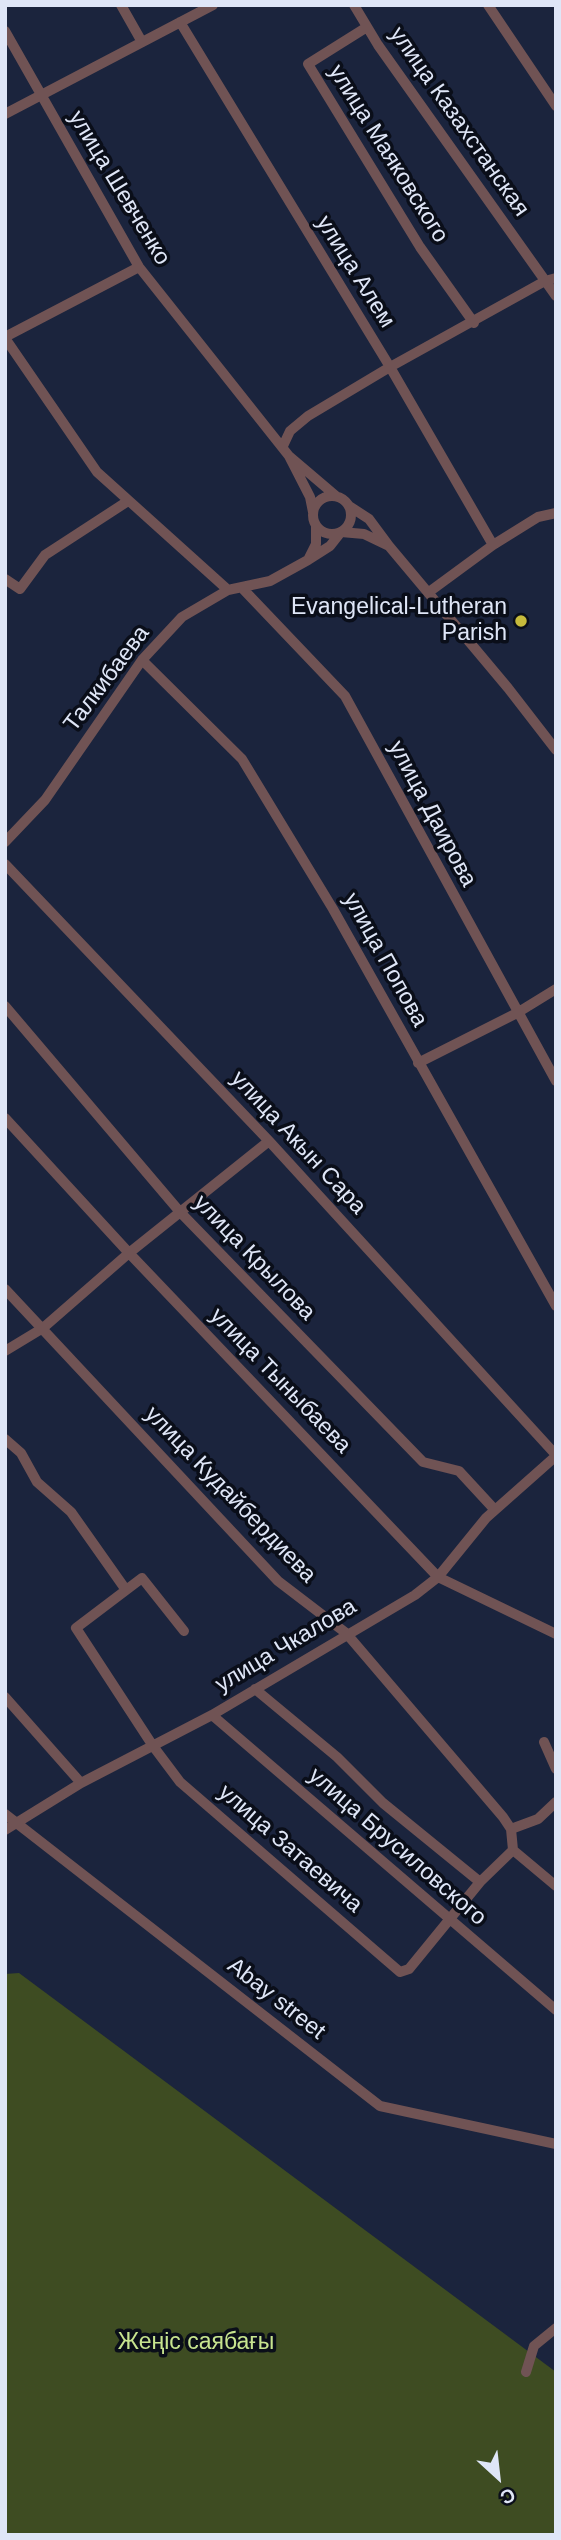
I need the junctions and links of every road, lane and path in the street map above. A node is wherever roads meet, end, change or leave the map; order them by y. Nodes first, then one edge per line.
1 (121, 5) edge
2 (213, 5) edge
3 (354, 5) edge
4 (488, 5) edge
5 (180, 22) junction
6 (367, 27) junction
7 (5, 31) edge
8 (142, 42) junction
9 (41, 95) junction
10 (556, 106) edge
11 (5, 114) edge
12 (139, 267) junction
13 (550, 279) edge
14 (556, 296) edge
15 (474, 323) junction
16 (7, 332) edge
17 (390, 367) junction
18 (286, 451) junction
19 (336, 496) junction
20 (128, 501) junction
21 (349, 506) junction
22 (313, 512) junction
23 (556, 513) edge
24 (316, 526) junction
25 (341, 532) junction
26 (493, 545) junction
27 (390, 546) junction
28 (308, 560) junction
29 (5, 579) edge
30 (243, 589) junction
31 (228, 590) junction
32 (429, 592) junction
33 (142, 660) junction
34 (556, 750) edge
35 (5, 842) edge
36 (5, 864) edge
37 (556, 989) edge
38 (5, 1006) edge
39 (517, 1013) junction
40 (418, 1063) junction
41 (556, 1081) edge
42 (5, 1118) edge
43 (268, 1141) junction
44 (180, 1212) junction
45 (129, 1253) junction
46 (5, 1289) edge
47 (556, 1306) edge
48 (43, 1328) junction
49 (5, 1351) edge
50 (5, 1439) edge
51 (556, 1455) edge
52 (495, 1510) junction
53 (438, 1577) junction
54 (125, 1590) junction
55 (184, 1632) dead end
56 (346, 1633) junction
57 (556, 1634) edge
58 (255, 1689) junction
59 (5, 1697) edge
60 (212, 1715) junction
61 (544, 1742) dead end
62 (153, 1746) junction
63 (556, 1769) edge
64 (81, 1783) junction
65 (556, 1802) edge
66 (5, 1814) edge
67 (16, 1822) junction
68 (511, 1829) junction
69 (5, 1830) edge
70 (513, 1850) junction
71 (480, 1882) junction
72 (556, 1886) edge
73 (448, 1920) junction
74 (556, 2010) edge
75 (556, 2144) edge
76 (556, 2328) edge
77 (526, 2372) dead end

1 - 8 street
2 - 5 street
3 - 6 street, улица Казахстанская
4 - 10 street
5 - 8 street
5 - 17 street, улица Алем
6 - 13 street, улица Казахстанская
6 - 15 street, улица Маяковского
7 - 9 street, улица Шевченко
8 - 9 street
9 - 11 street
9 - 12 street, улица Шевченко
12 - 16 street
12 - 18 street, улица Шевченко
13 - 14 street, улица Казахстанская
13 - 15 street
15 - 17 street
16 - 20 street
17 - 18 street
17 - 26 street, улица Алем
18 - 19 street
18 - 22 street
19 - 21 street
19 - 22 street
20 - 29 street
20 - 31 street
21 - 25 street
21 - 27 street
22 - 24 street
23 - 26 street
24 - 25 street
24 - 28 street
25 - 27 street
25 - 28 street, Талкибаева
26 - 32 street
27 - 32 street
28 - 30 street, Талкибаева
30 - 31 street, Талкибаева
30 - 39 street, улица Даирова
31 - 33 street, Талкибаева
32 - 34 street
33 - 35 street, Талкибаева
33 - 40 street, улица Попова
36 - 43 street, улица Акын Сара
37 - 39 street
38 - 44 street, улица Крылова
39 - 40 street
39 - 41 street, улица Даирова
40 - 47 street, улица Попова
42 - 45 street, улица Тыныбаева
43 - 44 street
43 - 51 street, улица Акын Сара
44 - 45 street
44 - 52 street, улица Крылова
45 - 48 street
45 - 53 street, улица Тыныбаева
46 - 48 street, улица Кудайбердиева
48 - 49 street
48 - 56 street, улица Кудайбердиева
50 - 54 street
51 - 52 street, улица Чкалова
52 - 53 street, улица Чкалова
53 - 56 street, улица Чкалова
53 - 57 street, улица Тыныбаева
54 - 55 street
54 - 62 street
56 - 58 street, улица Чкалова
56 - 68 street, улица Кудайбердиева
58 - 60 street, улица Чкалова
58 - 71 street
59 - 64 street
60 - 62 street, улица Чкалова
60 - 73 street, улица Брусиловского
61 - 63 street
62 - 64 street, улица Чкалова
62 - 73 street, улица Затаевича
64 - 67 street, улица Чкалова
65 - 68 street
66 - 67 street, Abay street
67 - 69 street, улица Чкалова
67 - 75 street, Abay street
68 - 70 street
70 - 71 street
70 - 72 street
71 - 73 street
73 - 74 street, улица Брусиловского
76 - 77 street

